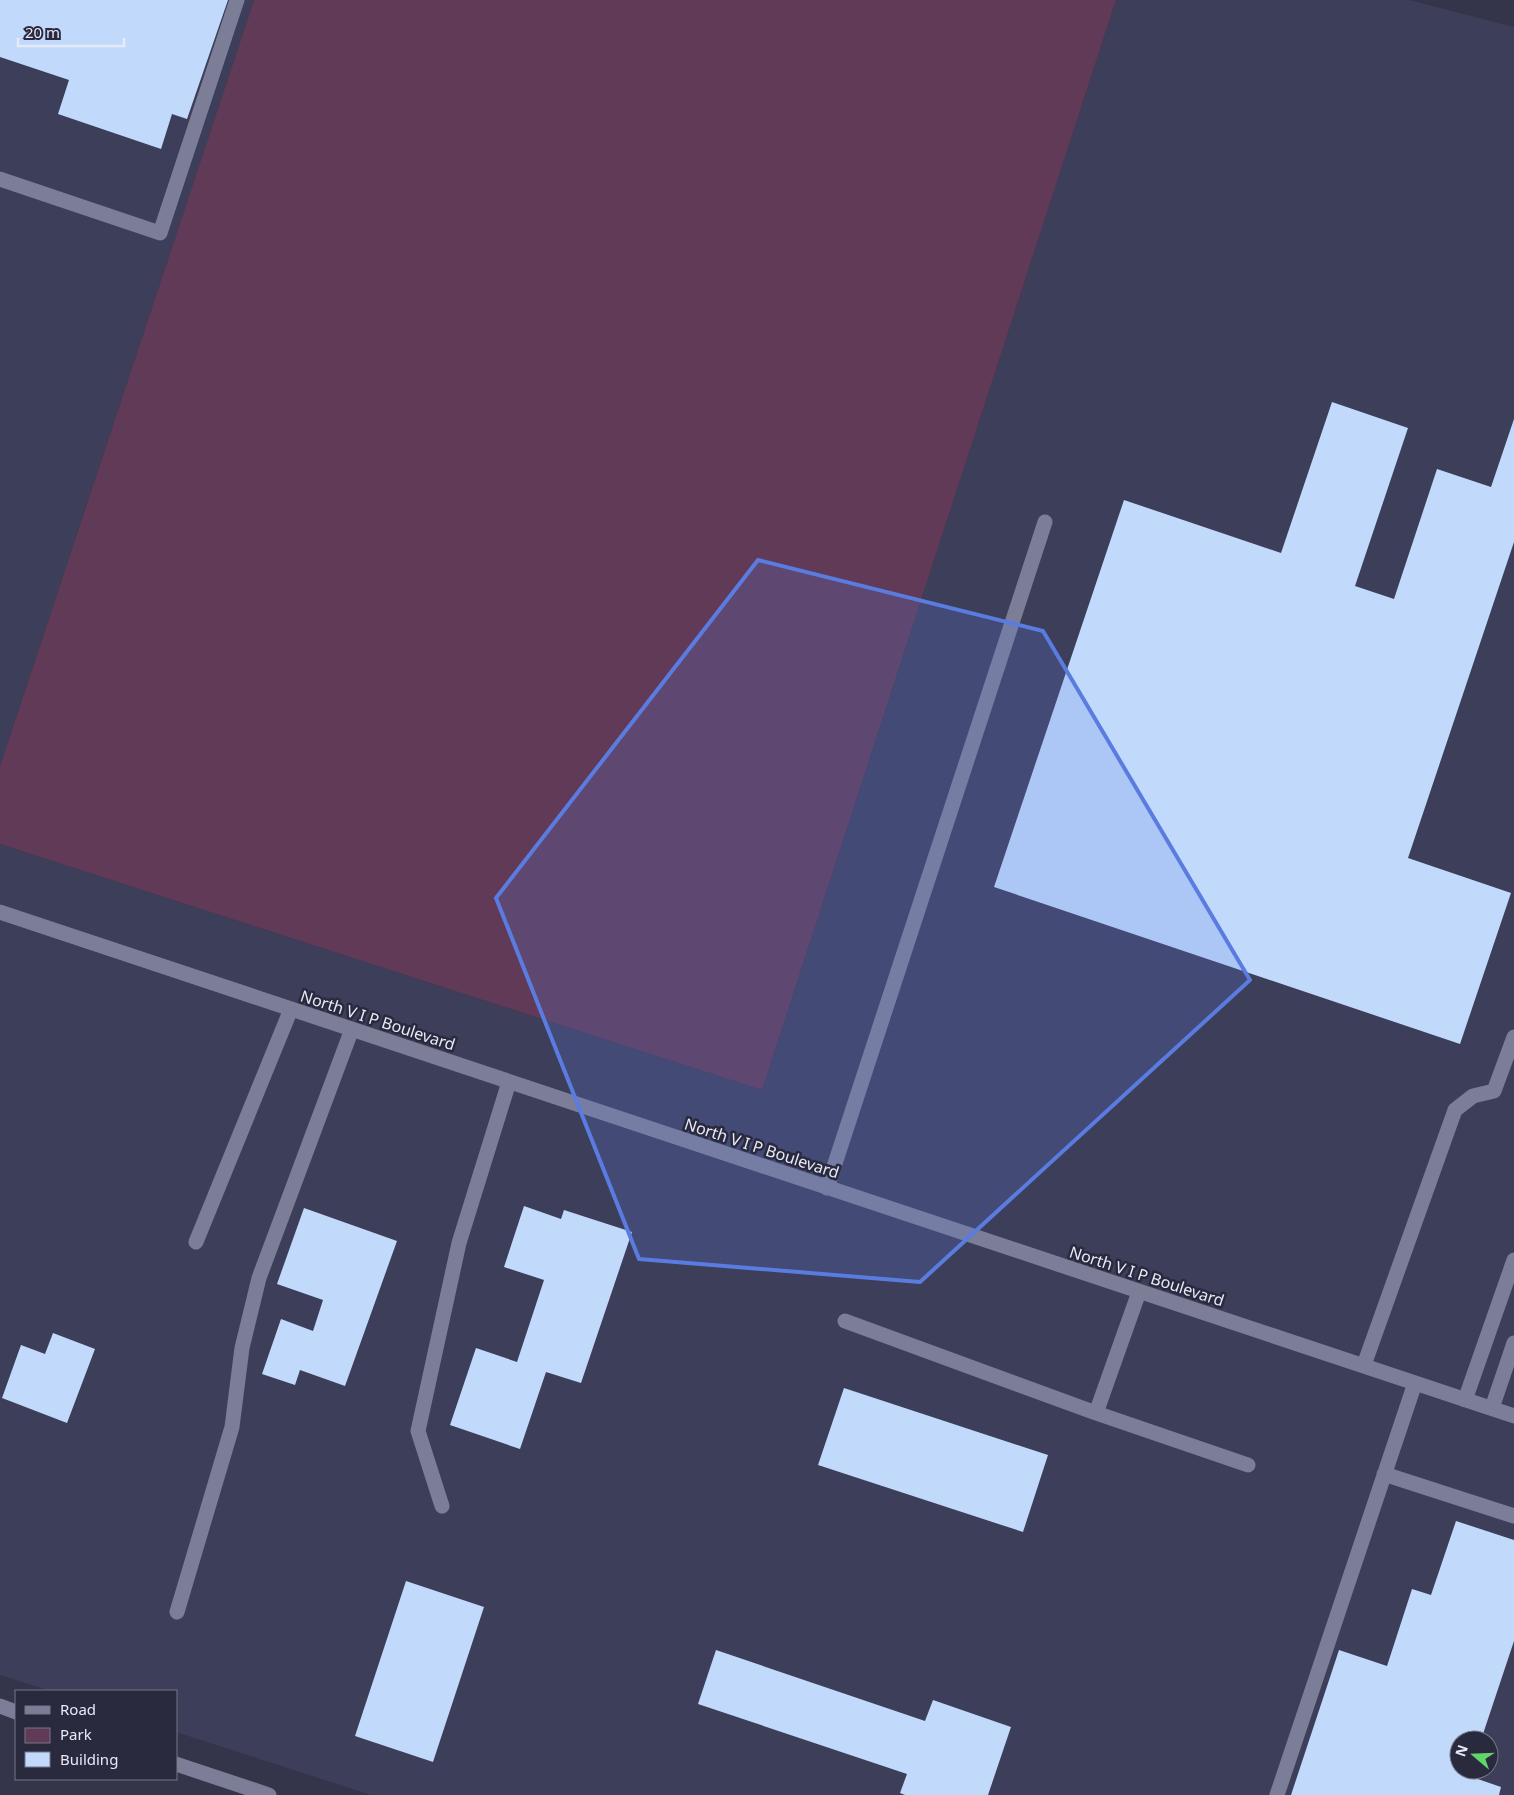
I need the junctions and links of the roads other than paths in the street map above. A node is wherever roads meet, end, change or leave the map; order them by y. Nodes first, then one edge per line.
1 (237, 0) edge
2 (0, 179) edge
3 (1044, 522) dead end
4 (0, 912) edge
5 (291, 1009) junction
6 (352, 1029) junction
7 (1514, 1037) edge
8 (509, 1082) junction
9 (827, 1188) junction
10 (196, 1242) dead end
11 (1514, 1260) edge
12 (1139, 1292) junction
13 (845, 1321) dead end
14 (1514, 1344) edge
15 (1364, 1365) junction
16 (1415, 1383) junction
17 (1465, 1400) junction
18 (1492, 1408) junction
19 (1096, 1412) junction
20 (1514, 1416) edge
21 (1248, 1465) dead end
22 (1384, 1474) junction
23 (442, 1506) dead end
24 (1514, 1516) edge
25 (177, 1612) dead end
26 (0, 1706) edge
27 (15, 1712) edge
28 (178, 1765) edge
29 (269, 1795) edge
30 (1277, 1795) edge

1 - 2 street
3 - 9 street
4 - 5 street, North V I P Boulevard
5 - 6 street, North V I P Boulevard
5 - 10 street
6 - 8 street, North V I P Boulevard
6 - 25 street
7 - 15 street
8 - 9 street, North V I P Boulevard
8 - 23 street
9 - 12 street, North V I P Boulevard
11 - 17 street
12 - 15 street, North V I P Boulevard
12 - 19 street
13 - 19 street
14 - 18 street
15 - 16 street, North V I P Boulevard
16 - 17 street, North V I P Boulevard
16 - 22 street
17 - 18 street, North V I P Boulevard
18 - 20 street, North V I P Boulevard
19 - 21 street
22 - 24 street
22 - 30 street
26 - 27 street
28 - 29 street

